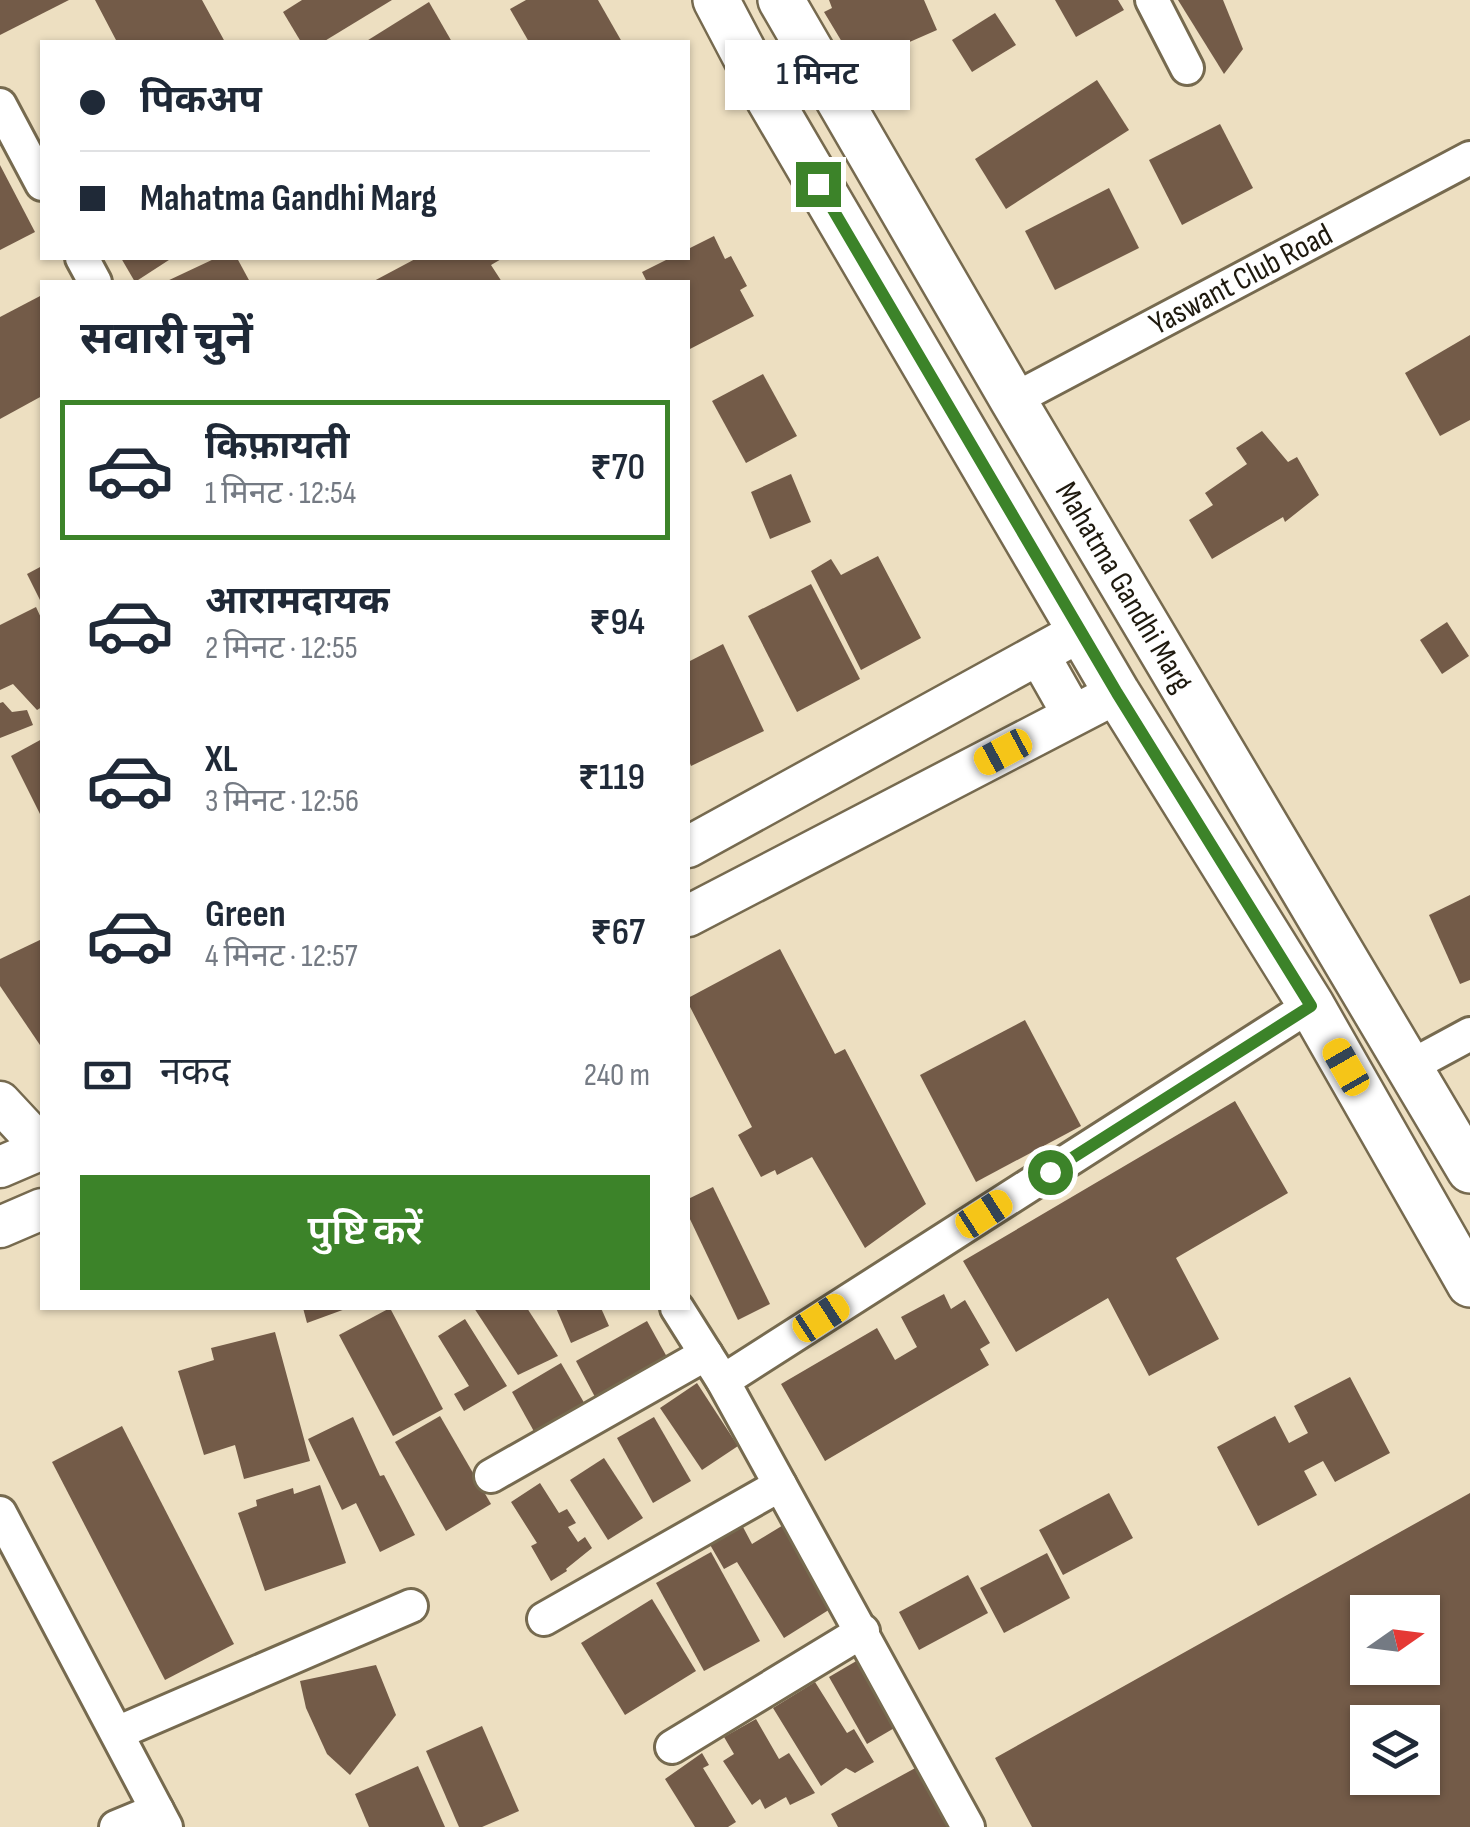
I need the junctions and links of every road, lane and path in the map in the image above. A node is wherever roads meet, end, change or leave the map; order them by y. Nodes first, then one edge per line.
1 (716, 0) edge
2 (781, 0) edge
3 (1152, 0) edge
4 (1187, 68) dead end
5 (0, 106) edge
6 (1470, 158) edge
7 (40, 180) edge
8 (1014, 400) junction
9 (1081, 631) junction
10 (1039, 655) junction
11 (1117, 693) junction
12 (1073, 715) junction
13 (690, 846) edge
14 (690, 915) edge
15 (1311, 1006) junction
16 (1470, 1034) edge
17 (1408, 1066) junction
18 (0, 1102) edge
19 (40, 1146) edge
20 (40, 1149) edge
21 (0, 1168) edge
22 (1470, 1170) edge
23 (1470, 1284) edge
24 (678, 1310) edge
25 (714, 1368) junction
26 (491, 1476) dead end
27 (780, 1484) junction
28 (2, 1523) edge
29 (411, 1606) dead end
30 (544, 1619) dead end
31 (864, 1631) junction
32 (117, 1733) junction
33 (672, 1747) dead end
34 (161, 1819) edge
35 (116, 1827) edge
36 (968, 1827) edge

1 - 9 main road, Mahatma Gandhi Marg
2 - 8 main road, Mahatma Gandhi Marg
3 - 4 street
5 - 7 street
6 - 8 street, Yaswant Club Road
8 - 17 main road, Mahatma Gandhi Marg
9 - 10 street
9 - 11 main road, Mahatma Gandhi Marg
10 - 12 street
10 - 13 street
11 - 12 street
11 - 15 main road, Mahatma Gandhi Marg
12 - 14 street
15 - 23 main road, Mahatma Gandhi Marg
15 - 25 street
16 - 17 street
17 - 22 main road, Mahatma Gandhi Marg
18 - 19 street
20 - 21 street
24 - 25 street
25 - 26 street
25 - 27 street
27 - 30 street
27 - 31 street
28 - 32 street
29 - 32 street
31 - 33 street
31 - 36 street
32 - 34 street
34 - 35 street

